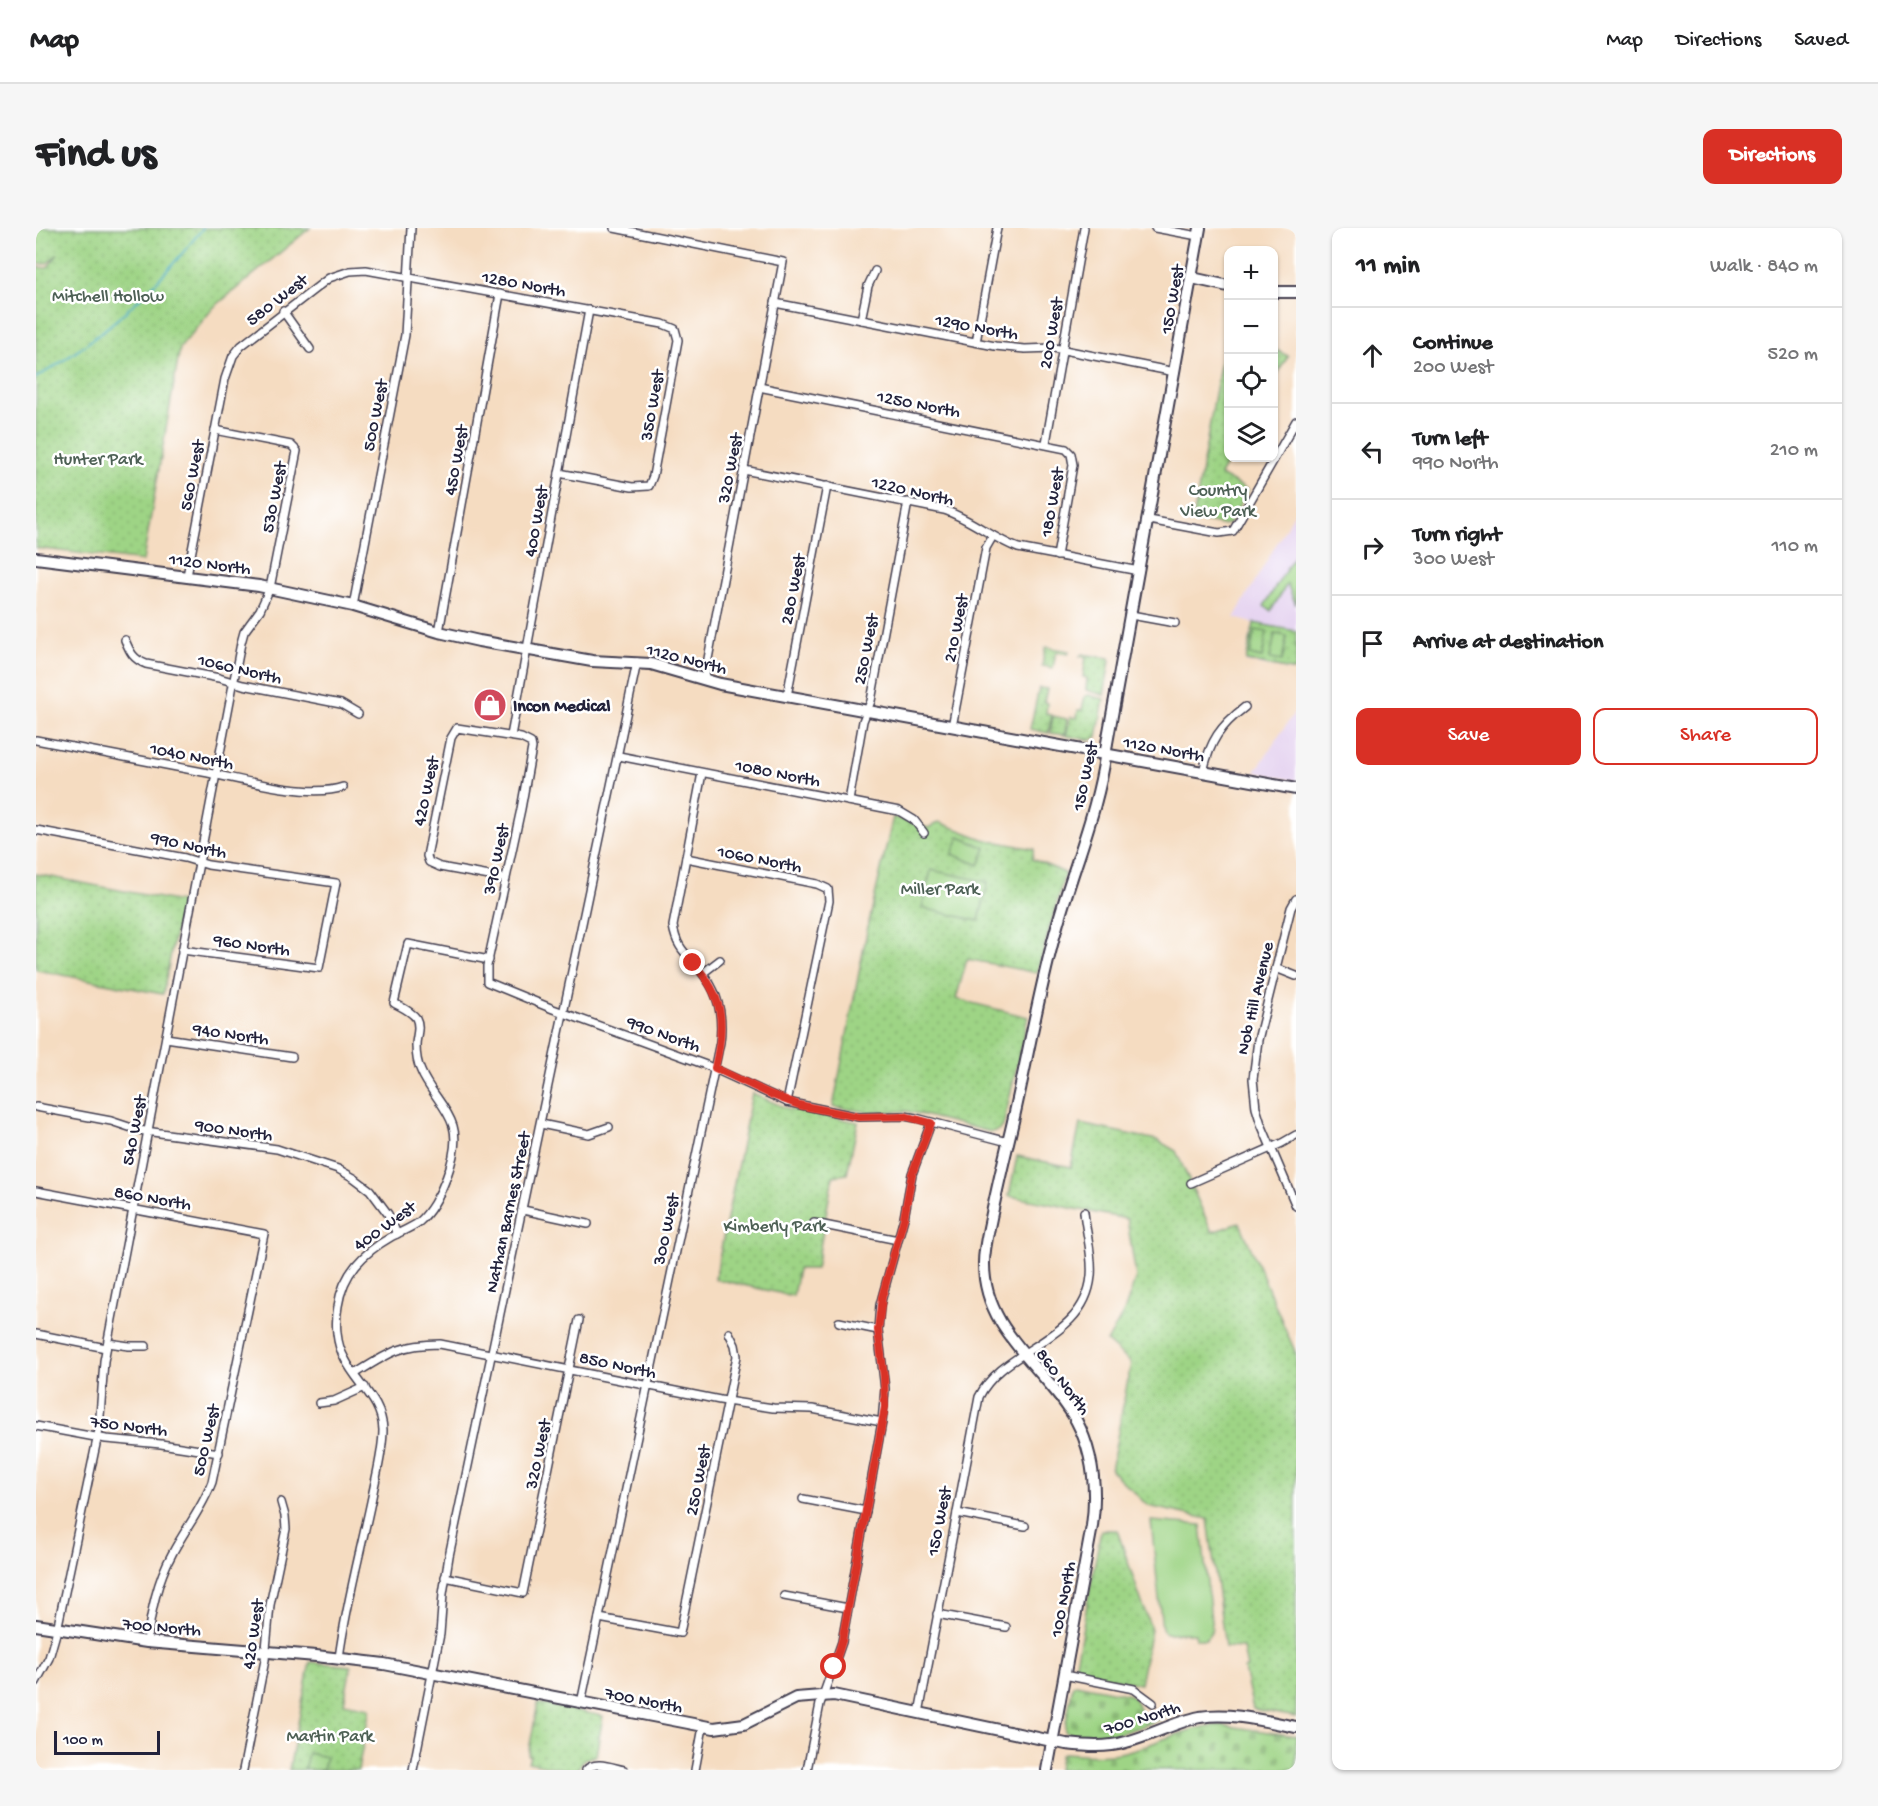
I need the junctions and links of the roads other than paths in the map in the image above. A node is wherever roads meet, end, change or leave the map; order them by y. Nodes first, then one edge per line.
1 (411, 228) edge
2 (614, 228) edge
3 (997, 228) edge
4 (1084, 228) edge
5 (1155, 228) edge
6 (1199, 232) edge
7 (366, 270) joint
8 (875, 271) dead end
9 (408, 277) junction
10 (1192, 278) junction
11 (1224, 285) edge
12 (1278, 292) edge
13 (1296, 292) edge
14 (500, 294) junction
15 (775, 303) junction
16 (589, 310) junction
17 (283, 312) junction
18 (861, 320) junction
19 (675, 329) joint
20 (976, 342) junction
21 (310, 349) dead end
22 (1063, 350) junction
23 (1175, 372) junction
24 (225, 380) joint
25 (759, 387) junction
26 (1296, 422) edge
27 (215, 430) junction
28 (1046, 443) junction
29 (1071, 454) joint
30 (744, 470) junction
31 (559, 473) junction
32 (826, 486) junction
33 (908, 502) junction
34 (1149, 520) junction
35 (993, 536) junction
36 (1057, 556) junction
37 (36, 561) edge
38 (1139, 571) junction
39 (187, 576) junction
40 (270, 588) junction
41 (353, 606) junction
42 (1131, 615) junction
43 (1175, 622) dead end
44 (439, 632) junction
45 (125, 640) dead end
46 (527, 650) junction
47 (637, 662) junction
48 (704, 680) junction
49 (233, 682) junction
50 (788, 696) junction
51 (1245, 707) dead end
52 (867, 711) junction
53 (358, 714) dead end
54 (952, 727) junction
55 (511, 736) junction
56 (36, 740) edge
57 (1106, 754) junction
58 (619, 756) junction
59 (1203, 772) junction
60 (702, 773) junction
61 (216, 774) junction
62 (343, 787) dead end
63 (1296, 789) edge
64 (849, 801) junction
65 (36, 830) edge
66 (924, 833) dead end
67 (686, 858) junction
68 (199, 862) junction
69 (506, 879) junction
70 (1296, 899) edge
71 (182, 950) junction
72 (489, 960) junction
73 (720, 960) dead end
74 (319, 968) joint
75 (1276, 968) junction
76 (703, 973) junction
77 (1296, 976) edge
78 (487, 982) joint
79 (563, 1012) junction
80 (166, 1038) junction
81 (292, 1057) dead end
82 (715, 1068) junction
83 (787, 1102) junction
84 (36, 1107) edge
85 (931, 1123) junction
86 (541, 1124) junction
87 (609, 1127) dead end
88 (148, 1132) junction
89 (1296, 1135) edge
90 (1008, 1142) junction
91 (1270, 1148) junction
92 (1191, 1183) dead end
93 (36, 1191) edge
94 (1296, 1206) edge
95 (133, 1210) junction
96 (523, 1210) junction
97 (1084, 1212) dead end
98 (814, 1223) dead end
99 (588, 1224) dead end
100 (264, 1234) joint
101 (397, 1234) junction
102 (898, 1240) junction
103 (579, 1320) dead end
104 (839, 1322) dead end
105 (1001, 1323) joint
106 (878, 1330) junction
107 (729, 1333) dead end
108 (36, 1334) edge
109 (107, 1345) junction
110 (146, 1346) dead end
111 (492, 1353) junction
112 (1023, 1355) junction
113 (569, 1369) junction
114 (355, 1374) junction
115 (647, 1385) junction
116 (365, 1387) junction
117 (728, 1401) junction
118 (319, 1403) dead end
119 (882, 1422) junction
120 (36, 1426) edge
121 (97, 1437) junction
122 (219, 1453) junction
123 (1091, 1463) joint
124 (803, 1499) dead end
125 (281, 1502) dead end
126 (866, 1511) junction
127 (957, 1513) junction
128 (1025, 1526) dead end
129 (445, 1577) junction
130 (784, 1596) dead end
131 (848, 1608) junction
132 (937, 1614) junction
133 (599, 1618) junction
134 (36, 1626) edge
135 (1006, 1627) dead end
136 (57, 1630) junction
137 (147, 1642) junction
138 (266, 1652) junction
139 (339, 1658) junction
140 (432, 1673) junction
141 (1064, 1675) junction
142 (36, 1682) edge
143 (824, 1695) junction
144 (581, 1703) junction
145 (1153, 1703) dead end
146 (919, 1713) junction
147 (704, 1727) junction
148 (1296, 1727) edge
149 (1053, 1741) junction
150 (588, 1768) edge
151 (243, 1770) edge
152 (413, 1770) edge
153 (624, 1770) edge
154 (695, 1770) edge
155 (807, 1770) edge
156 (1047, 1770) edge

1 - 9 street, 500 West
2 - 15 street, 320 West
3 - 20 street
4 - 22 street, 200 West
5 - 6 street
6 - 10 street, 150 West
7 - 9 street, 1280 North
7 - 17 street, 580 West
8 - 18 street
9 - 14 street, 1280 North
9 - 41 street, 500 West
10 - 11 street
10 - 23 street, 150 West
12 - 13 street
14 - 16 street, 1280 North
14 - 44 street, 450 West
15 - 18 street, 1290 North
15 - 25 street, 320 West
16 - 19 street, 1280 North
16 - 31 street, 400 West
17 - 21 street
17 - 24 street, 580 West
18 - 20 street, 1290 North
19 - 31 street, 350 West
20 - 22 street, 1290 North
22 - 23 street, 1290 North
22 - 28 street, 200 West
23 - 34 street, 150 West
24 - 27 street, 560 West
25 - 28 street, 1250 North
25 - 30 street, 320 West
26 - 34 street
27 - 39 street, 560 West
27 - 40 street, 530 West
28 - 29 street, 1250 North
29 - 36 street, 180 West
30 - 32 street, 1220 North
30 - 48 street, 320 West
31 - 46 street, 400 West
32 - 33 street, 1220 North
32 - 50 street, 280 West
33 - 35 street, 1220 North
33 - 52 street, 250 West
34 - 38 street, 150 West
35 - 36 street, 1220 North
35 - 54 street, 210 West
36 - 38 street, 1220 North
37 - 39 street, 1120 North
38 - 42 street, 150 West
39 - 40 street, 1120 North
40 - 41 street, 1120 North
40 - 49 street, 540 West
41 - 44 street, 1120 North
42 - 43 street
42 - 57 street, 150 West
44 - 46 street, 1120 North
45 - 49 street, 1060 North
46 - 47 street, 1120 North
46 - 55 street, 400 West
47 - 48 street, 1120 North
47 - 58 street, Nathan Barnes Street
48 - 50 street, 1120 North
49 - 53 street, 1060 North
49 - 61 street, 540 West
50 - 52 street, 1120 North
51 - 59 street
52 - 54 street, 1120 North
52 - 64 street, 250 West
54 - 57 street, 1120 North
55 - 69 street, 390 West
55 - 69 street, 420 West
56 - 61 street, 1040 North
57 - 59 street, 1120 North
57 - 90 street, 150 West
58 - 60 street, 1080 North
58 - 79 street, Nathan Barnes Street
59 - 63 street, 1120 North
60 - 64 street, 1080 North
60 - 67 street, 300 West
61 - 62 street, 1040 North
61 - 68 street, 540 West
64 - 66 street, 1080 North
65 - 68 street, 990 North
67 - 76 street, 300 West
67 - 83 street, 1060 North
68 - 71 street, 540 West
68 - 74 street, 990 North
69 - 72 street, 390 West
70 - 75 street, Nob Hill Avenue
71 - 74 street, 960 North
71 - 80 street, 540 West
72 - 78 street, 390 West
72 - 101 street, 400 West
73 - 76 street
75 - 77 street
75 - 91 street, Nob Hill Avenue
76 - 82 street, 300 West
78 - 79 street, 990 North
79 - 82 street, 990 North
79 - 86 street, Nathan Barnes Street
80 - 81 street, 940 North
80 - 88 street, 540 West
82 - 83 street, 990 North
82 - 115 street, 300 West
83 - 85 street, 990 North
84 - 88 street, 900 North
85 - 90 street, 990 North
85 - 102 street
86 - 87 street
86 - 96 street, Nathan Barnes Street
88 - 95 street, 540 West
88 - 101 street, 900 North
89 - 91 street
90 - 105 street, 150 West
91 - 92 street
91 - 94 street, Nob Hill Avenue
93 - 95 street, 860 North
95 - 100 street, 860 North
95 - 109 street, 540 West
96 - 99 street
96 - 111 street, Nathan Barnes Street
97 - 112 street, 150 West
98 - 102 street
100 - 122 street, 500 West
101 - 114 street, 400 West
102 - 106 street
103 - 113 street, 320 West
104 - 106 street
105 - 112 street, 860 North
106 - 119 street
107 - 117 street, 250 West
108 - 109 street
109 - 110 street
109 - 121 street, 540 West
111 - 113 street, 850 North
111 - 114 street, 850 North
111 - 129 street, Nathan Barnes Street
112 - 123 street, 860 North
112 - 127 street, 150 West
113 - 115 street, 850 North
113 - 129 street, 320 West
114 - 116 street, 400 West
115 - 117 street, 850 North
115 - 133 street, 300 West
116 - 118 street
116 - 139 street, 400 West
117 - 119 street, 850 North
117 - 133 street, 250 West
119 - 126 street
120 - 121 street, 750 North
121 - 122 street, 750 North
121 - 136 street, 540 West
122 - 137 street, 500 West
123 - 141 street, 100 North
124 - 126 street
125 - 138 street, 420 West
126 - 131 street
127 - 128 street
127 - 132 street, 150 West
129 - 140 street, Nathan Barnes Street
130 - 131 street
131 - 143 street
132 - 135 street
132 - 146 street, 150 West
133 - 144 street, 300 West
134 - 136 street, 700 North
136 - 137 street, 700 North
136 - 142 street, 540 West
137 - 138 street, 700 North
138 - 139 street, 700 North
138 - 151 street, 420 West
139 - 140 street, 700 North
140 - 144 street, 700 North
140 - 152 street, Nathan Barnes Street
141 - 145 street
141 - 149 street, 100 North
143 - 146 street, 700 North
143 - 147 street, 700 North
143 - 155 street
144 - 147 street, 700 North
146 - 149 street, 700 North
147 - 154 street
148 - 149 street, 700 North
149 - 156 street, 100 North
150 - 153 street

